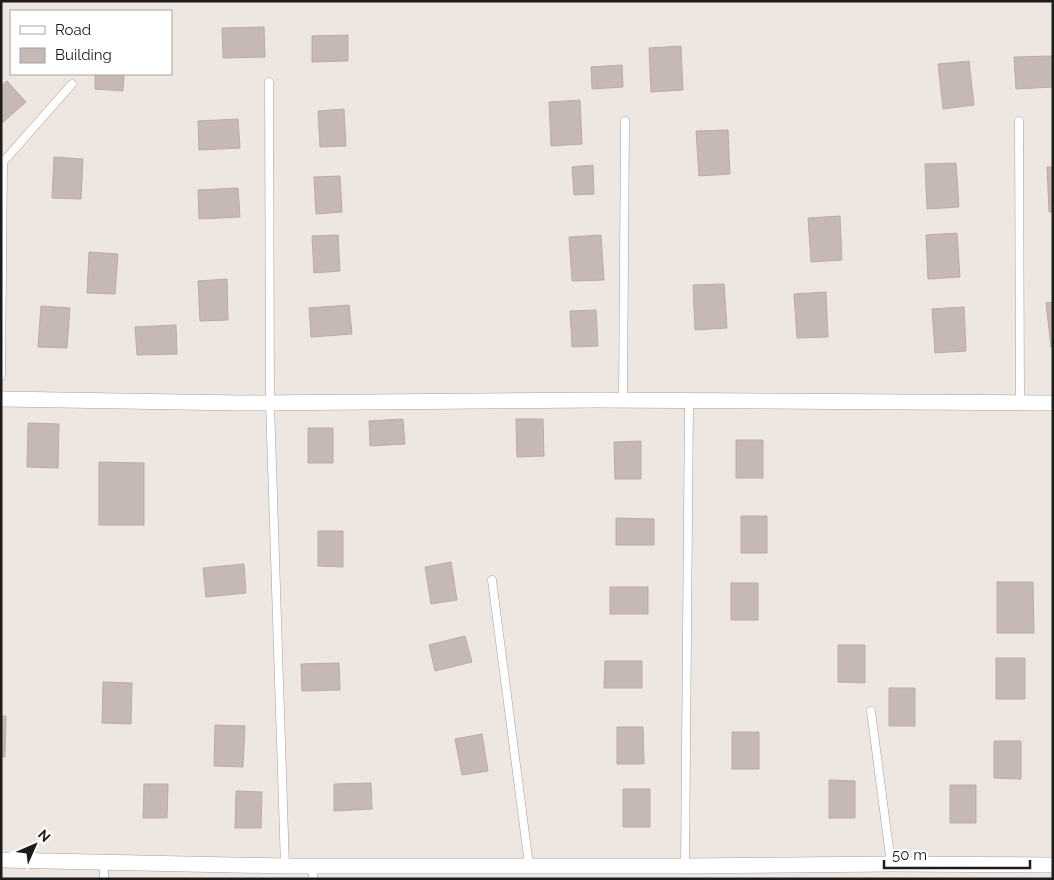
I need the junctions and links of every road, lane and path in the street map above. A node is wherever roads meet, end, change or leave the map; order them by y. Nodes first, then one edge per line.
1 (269, 82) dead end
2 (72, 84) dead end
3 (625, 121) dead end
4 (1019, 121) dead end
5 (1, 376) edge
6 (1, 399) edge
7 (623, 401) junction
8 (689, 401) junction
9 (1020, 402) junction
10 (270, 403) junction
11 (1053, 403) edge
12 (492, 580) dead end
13 (871, 711) dead end
14 (1, 860) edge
15 (104, 862) junction
16 (891, 864) junction
17 (529, 865) junction
18 (1053, 865) edge
19 (285, 866) junction
20 (313, 872) edge
21 (685, 872) edge
22 (104, 879) edge

1 - 10 lane
2 - 5 lane
3 - 7 lane
4 - 9 lane
6 - 10 street
7 - 8 street
7 - 10 street
8 - 9 street
8 - 21 lane
9 - 11 street
10 - 19 lane
12 - 17 lane
13 - 16 lane
14 - 15 street
15 - 19 street
15 - 22 lane
16 - 18 street
16 - 21 street
17 - 20 street
17 - 21 street
19 - 20 street

